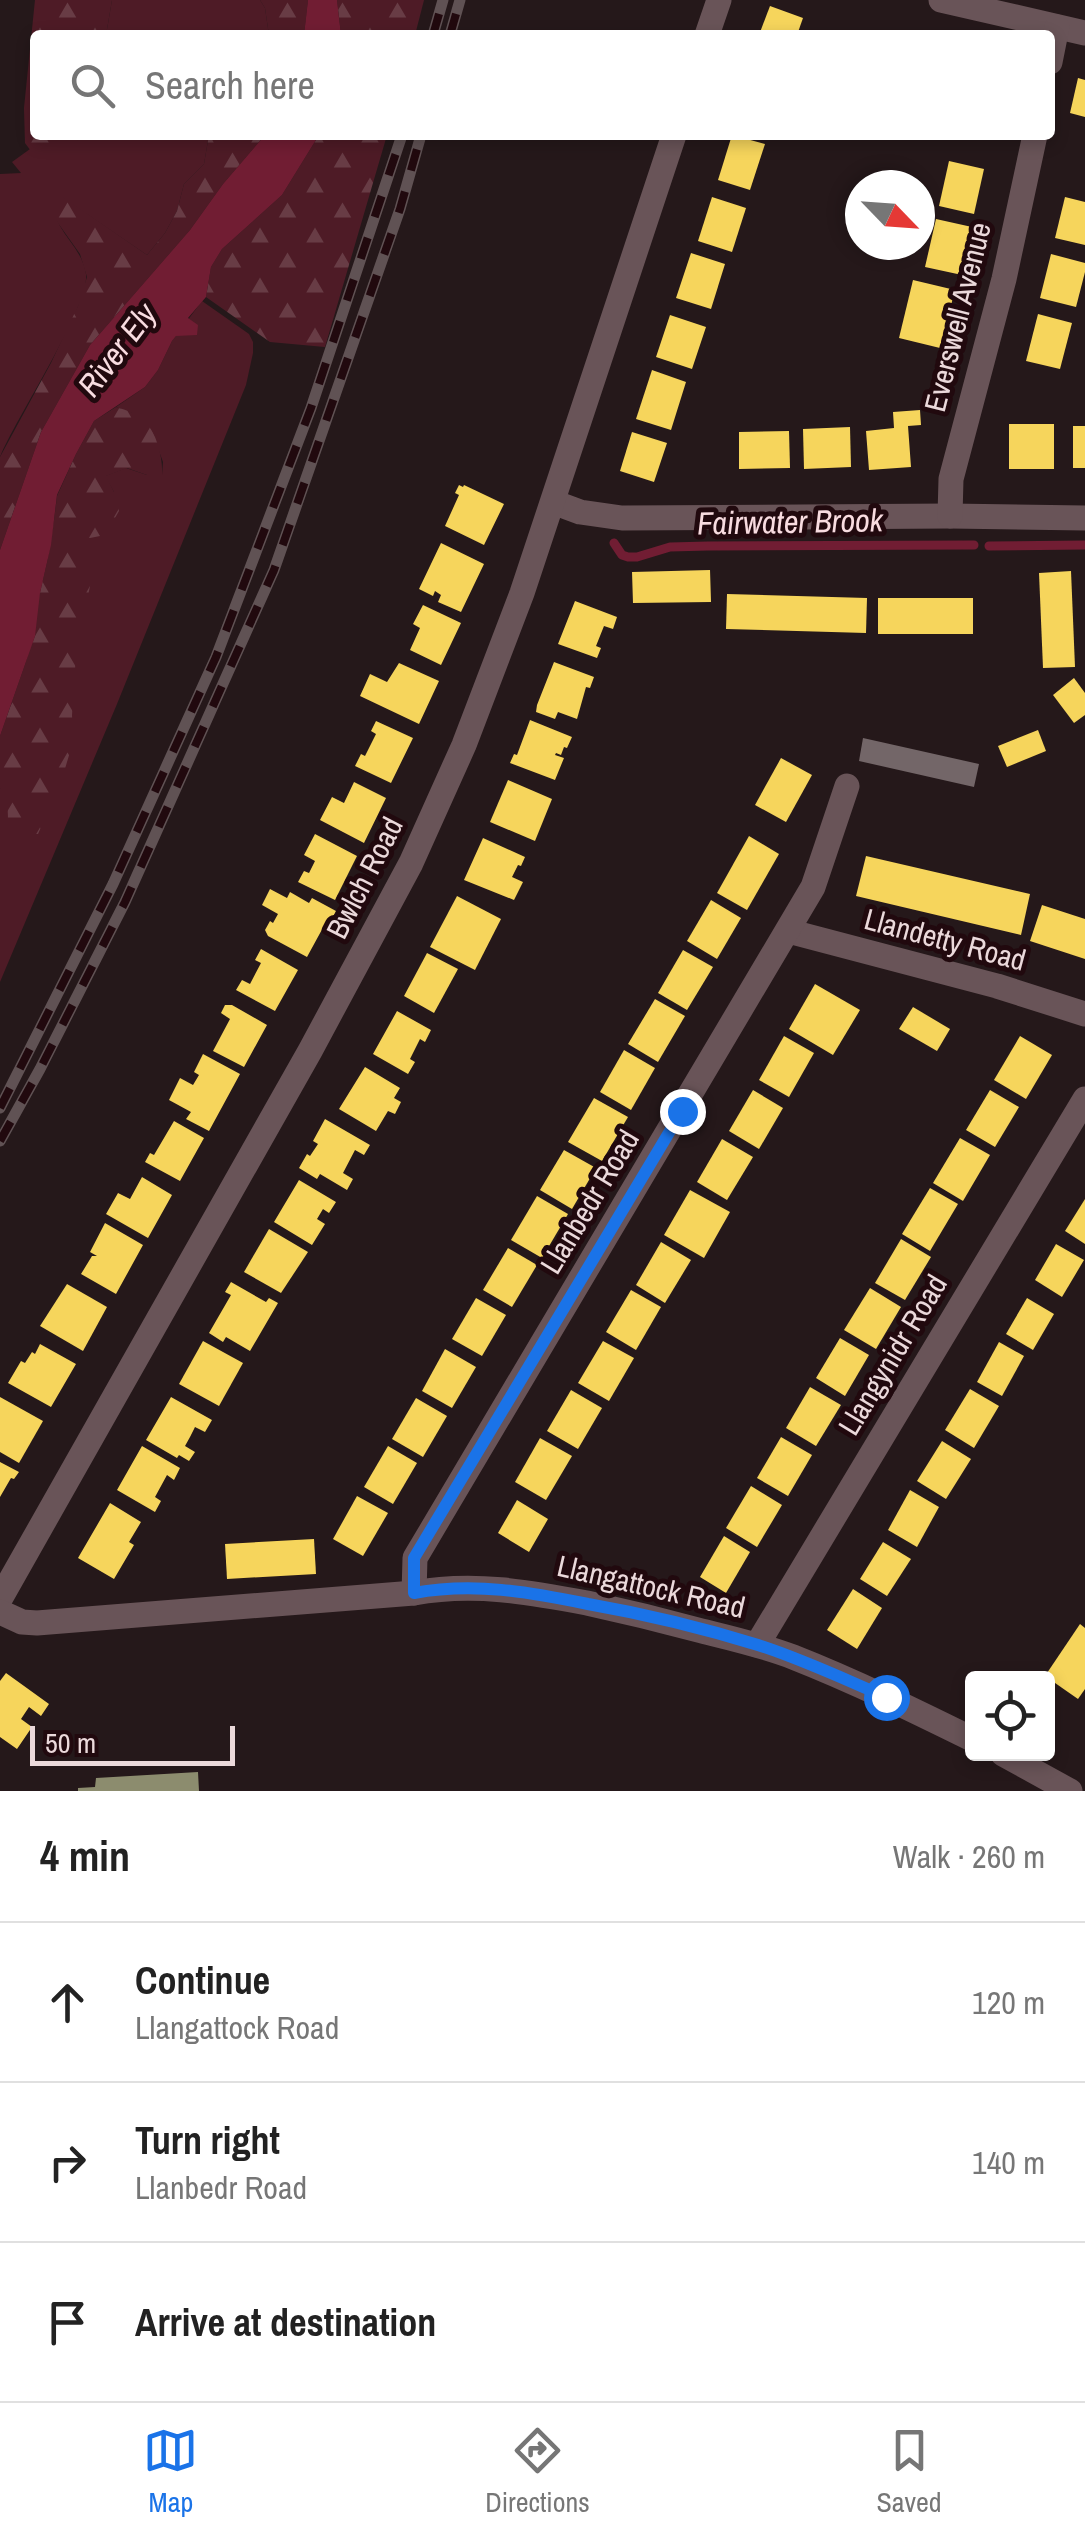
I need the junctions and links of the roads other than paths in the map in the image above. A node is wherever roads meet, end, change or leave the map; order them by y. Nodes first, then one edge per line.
1 (719, 0) edge
2 (941, 0) edge
3 (1058, 27) junction
4 (709, 30) edge
5 (1085, 34) edge
6 (1055, 40) edge
7 (672, 140) edge
8 (1033, 140) edge
9 (553, 502) junction
10 (950, 516) junction
11 (1085, 518) edge
12 (847, 786) dead end
13 (788, 931) junction
14 (1085, 1014) edge
15 (1085, 1099) edge
16 (414, 1593) junction
17 (0, 1598) edge
18 (0, 1612) edge
19 (757, 1645) junction
20 (965, 1736) edge
21 (1016, 1761) edge
22 (1070, 1791) edge

1 - 4 street
2 - 3 street
3 - 5 street
3 - 6 street
7 - 9 street, Bwlch Road
8 - 10 street, Everswell Avenue
9 - 10 street
9 - 17 street, Bwlch Road
10 - 11 street
12 - 13 street, Llanbedr Road
13 - 14 street, Llandetty Road
13 - 16 street, Llanbedr Road
15 - 19 street, Llangynidr Road
16 - 18 street, Llangattock Road
16 - 19 street, Llangattock Road
19 - 20 street, Llangattock Road
21 - 22 street

